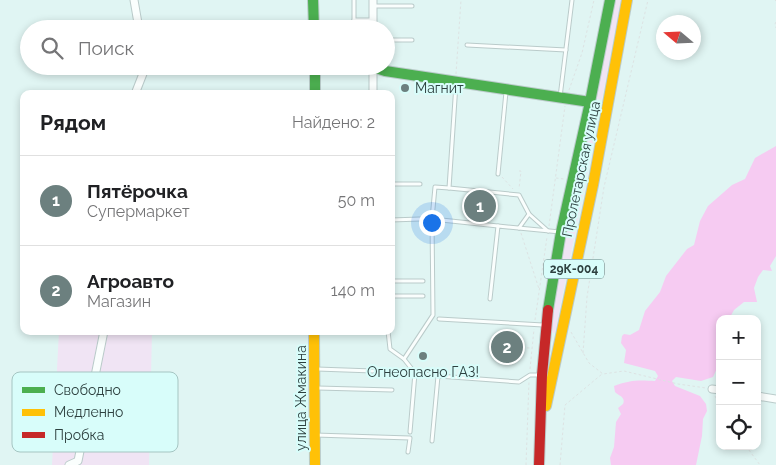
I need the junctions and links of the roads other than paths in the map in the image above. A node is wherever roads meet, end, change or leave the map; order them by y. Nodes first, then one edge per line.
1 (134, 0) edge
2 (313, 0) edge
3 (354, 0) edge
4 (572, 0) edge
5 (610, 0) edge
6 (627, 0) edge
7 (373, 3) edge
8 (412, 6) dead end
9 (137, 20) edge
10 (314, 20) edge
11 (354, 20) joint
12 (373, 20) joint
13 (395, 40) edge
14 (412, 40) dead end
15 (467, 45) dead end
16 (566, 50) junction
17 (395, 73) edge
18 (142, 75) edge
19 (315, 75) edge
20 (373, 75) edge
21 (456, 82) junction
22 (137, 90) edge
23 (314, 90) edge
24 (373, 90) edge
25 (506, 90) junction
26 (563, 98) junction
27 (590, 102) junction
28 (608, 106) junction
29 (498, 174) road end
30 (395, 184) edge
31 (420, 184) dead end
32 (448, 188) junction
33 (529, 214) junction
34 (420, 219) dead end
35 (432, 219) junction
36 (395, 220) edge
37 (498, 226) junction
38 (519, 228) junction
39 (548, 231) junction
40 (561, 232) junction
41 (395, 281) edge
42 (423, 282) dead end
43 (395, 296) edge
44 (423, 296) dead end
45 (490, 300) dead end
46 (439, 319) dead end
47 (546, 325) junction
48 (103, 335) edge
49 (314, 335) edge
50 (388, 335) edge
51 (544, 338) junction
52 (559, 341) junction
53 (404, 359) junction
54 (314, 369) junction
55 (373, 370) dead end
56 (96, 372) edge
57 (416, 372) junction
58 (542, 375) junction
59 (438, 376) junction
60 (314, 388) junction
61 (392, 390) dead end
62 (761, 397) edge
63 (776, 399) edge
64 (410, 432) dead end
65 (541, 432) junction
66 (315, 435) junction
67 (432, 441) dead end
68 (80, 452) edge
69 (408, 452) dead end
70 (69, 465) edge
71 (315, 465) edge
72 (539, 465) edge

1 - 9 street
2 - 10 main road
3 - 11 lane
4 - 16 lane
5 - 27 main road, Пролетарская улица
6 - 28 main road, Пролетарская улица / 29К-004
7 - 8 lane
7 - 12 street
11 - 12 lane
13 - 14 lane
15 - 16 lane
16 - 26 lane
17 - 21 main road
18 - 22 street
19 - 23 main road
20 - 24 street
21 - 25 main road
21 - 32 lane
25 - 26 main road
25 - 29 lane
26 - 27 main road
27 - 28 main road
27 - 40 main road, Пролетарская улица
28 - 52 main road, Пролетарская улица / 29К-004
30 - 31 lane
32 - 33 lane
32 - 35 lane
33 - 38 lane
33 - 39 lane
34 - 36 lane
35 - 37 lane
35 - 53 lane
37 - 38 lane
37 - 45 lane
38 - 39 lane
39 - 40 lane
40 - 47 main road, Пролетарская улица
41 - 42 lane
43 - 44 lane
46 - 47 lane
47 - 51 main road, Пролетарская улица
48 - 56 street
49 - 54 main road, улица Жмакина
50 - 53 lane
51 - 52 main road
51 - 58 main road, Пролетарская улица
52 - 65 main road, Пролетарская улица / 29К-004
53 - 57 lane
54 - 55 lane
54 - 60 main road, улица Жмакина
57 - 59 lane
57 - 64 lane
58 - 59 lane
58 - 65 main road, Пролетарская улица
59 - 67 lane
60 - 61 lane
60 - 66 main road, улица Жмакина
62 - 63 street
65 - 72 main road, Пролетарская улица / 29К-004
66 - 69 lane
66 - 71 main road, улица Жмакина
68 - 70 street

